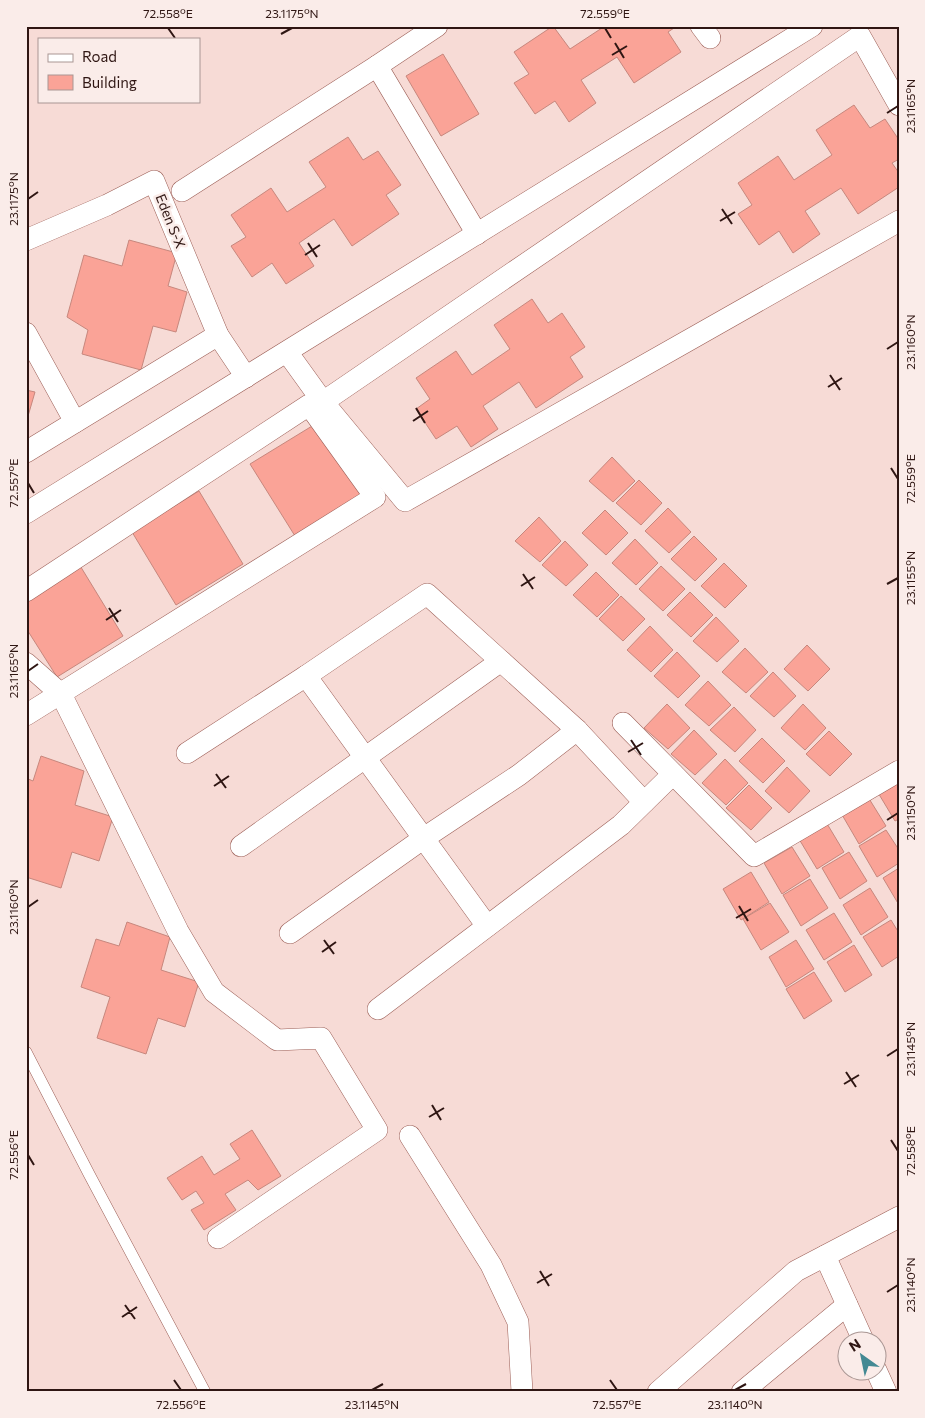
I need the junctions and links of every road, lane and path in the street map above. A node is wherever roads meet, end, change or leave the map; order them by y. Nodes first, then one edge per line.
1 (436, 26) edge
2 (812, 26) edge
3 (869, 26) edge
4 (377, 66) junction
5 (899, 75) edge
6 (899, 105) edge
7 (182, 191) dead end
8 (899, 221) edge
9 (477, 234) junction
10 (26, 240) edge
11 (26, 333) edge
12 (218, 335) junction
13 (287, 352) junction
14 (246, 377) junction
15 (323, 402) junction
16 (75, 422) junction
17 (26, 452) edge
18 (26, 513) edge
19 (26, 591) edge
20 (500, 661) junction
21 (26, 663) edge
22 (306, 676) junction
23 (61, 694) junction
24 (26, 715) edge
25 (623, 723) dead end
26 (577, 730) junction
27 (187, 753) dead end
28 (366, 758) junction
29 (899, 771) edge
30 (673, 774) junction
31 (644, 802) junction
32 (424, 838) junction
33 (241, 846) dead end
34 (487, 926) junction
35 (290, 933) dead end
36 (378, 1008) dead end
37 (26, 1052) edge
38 (410, 1136) dead end
39 (899, 1218) edge
40 (218, 1238) dead end
41 (826, 1256) junction
42 (847, 1305) junction
43 (858, 1330) edge
44 (881, 1380) edge
45 (205, 1392) edge
46 (522, 1392) edge
47 (658, 1392) edge
48 (742, 1392) edge
49 (886, 1392) edge

1 - 4 street
2 - 9 street
3 - 5 street
4 - 7 street
4 - 9 street
6 - 15 street
8 - 15 street
9 - 13 street
10 - 12 street, Eden S-X
11 - 16 street
12 - 14 street, Eden S-X
12 - 16 street
13 - 14 street
13 - 15 street
14 - 18 street
16 - 17 street
19 - 23 street
20 - 22 street
20 - 26 street
20 - 28 street
21 - 23 street
22 - 27 street
22 - 28 street
23 - 24 street
23 - 40 street
25 - 30 street
26 - 31 street
26 - 32 street
28 - 32 street
28 - 33 street
29 - 30 street
30 - 31 street
31 - 34 street
32 - 34 street
32 - 35 street
34 - 36 street
37 - 45 lane
38 - 46 street
39 - 41 street
41 - 42 street
41 - 47 street
42 - 43 street
42 - 48 street
44 - 49 street

